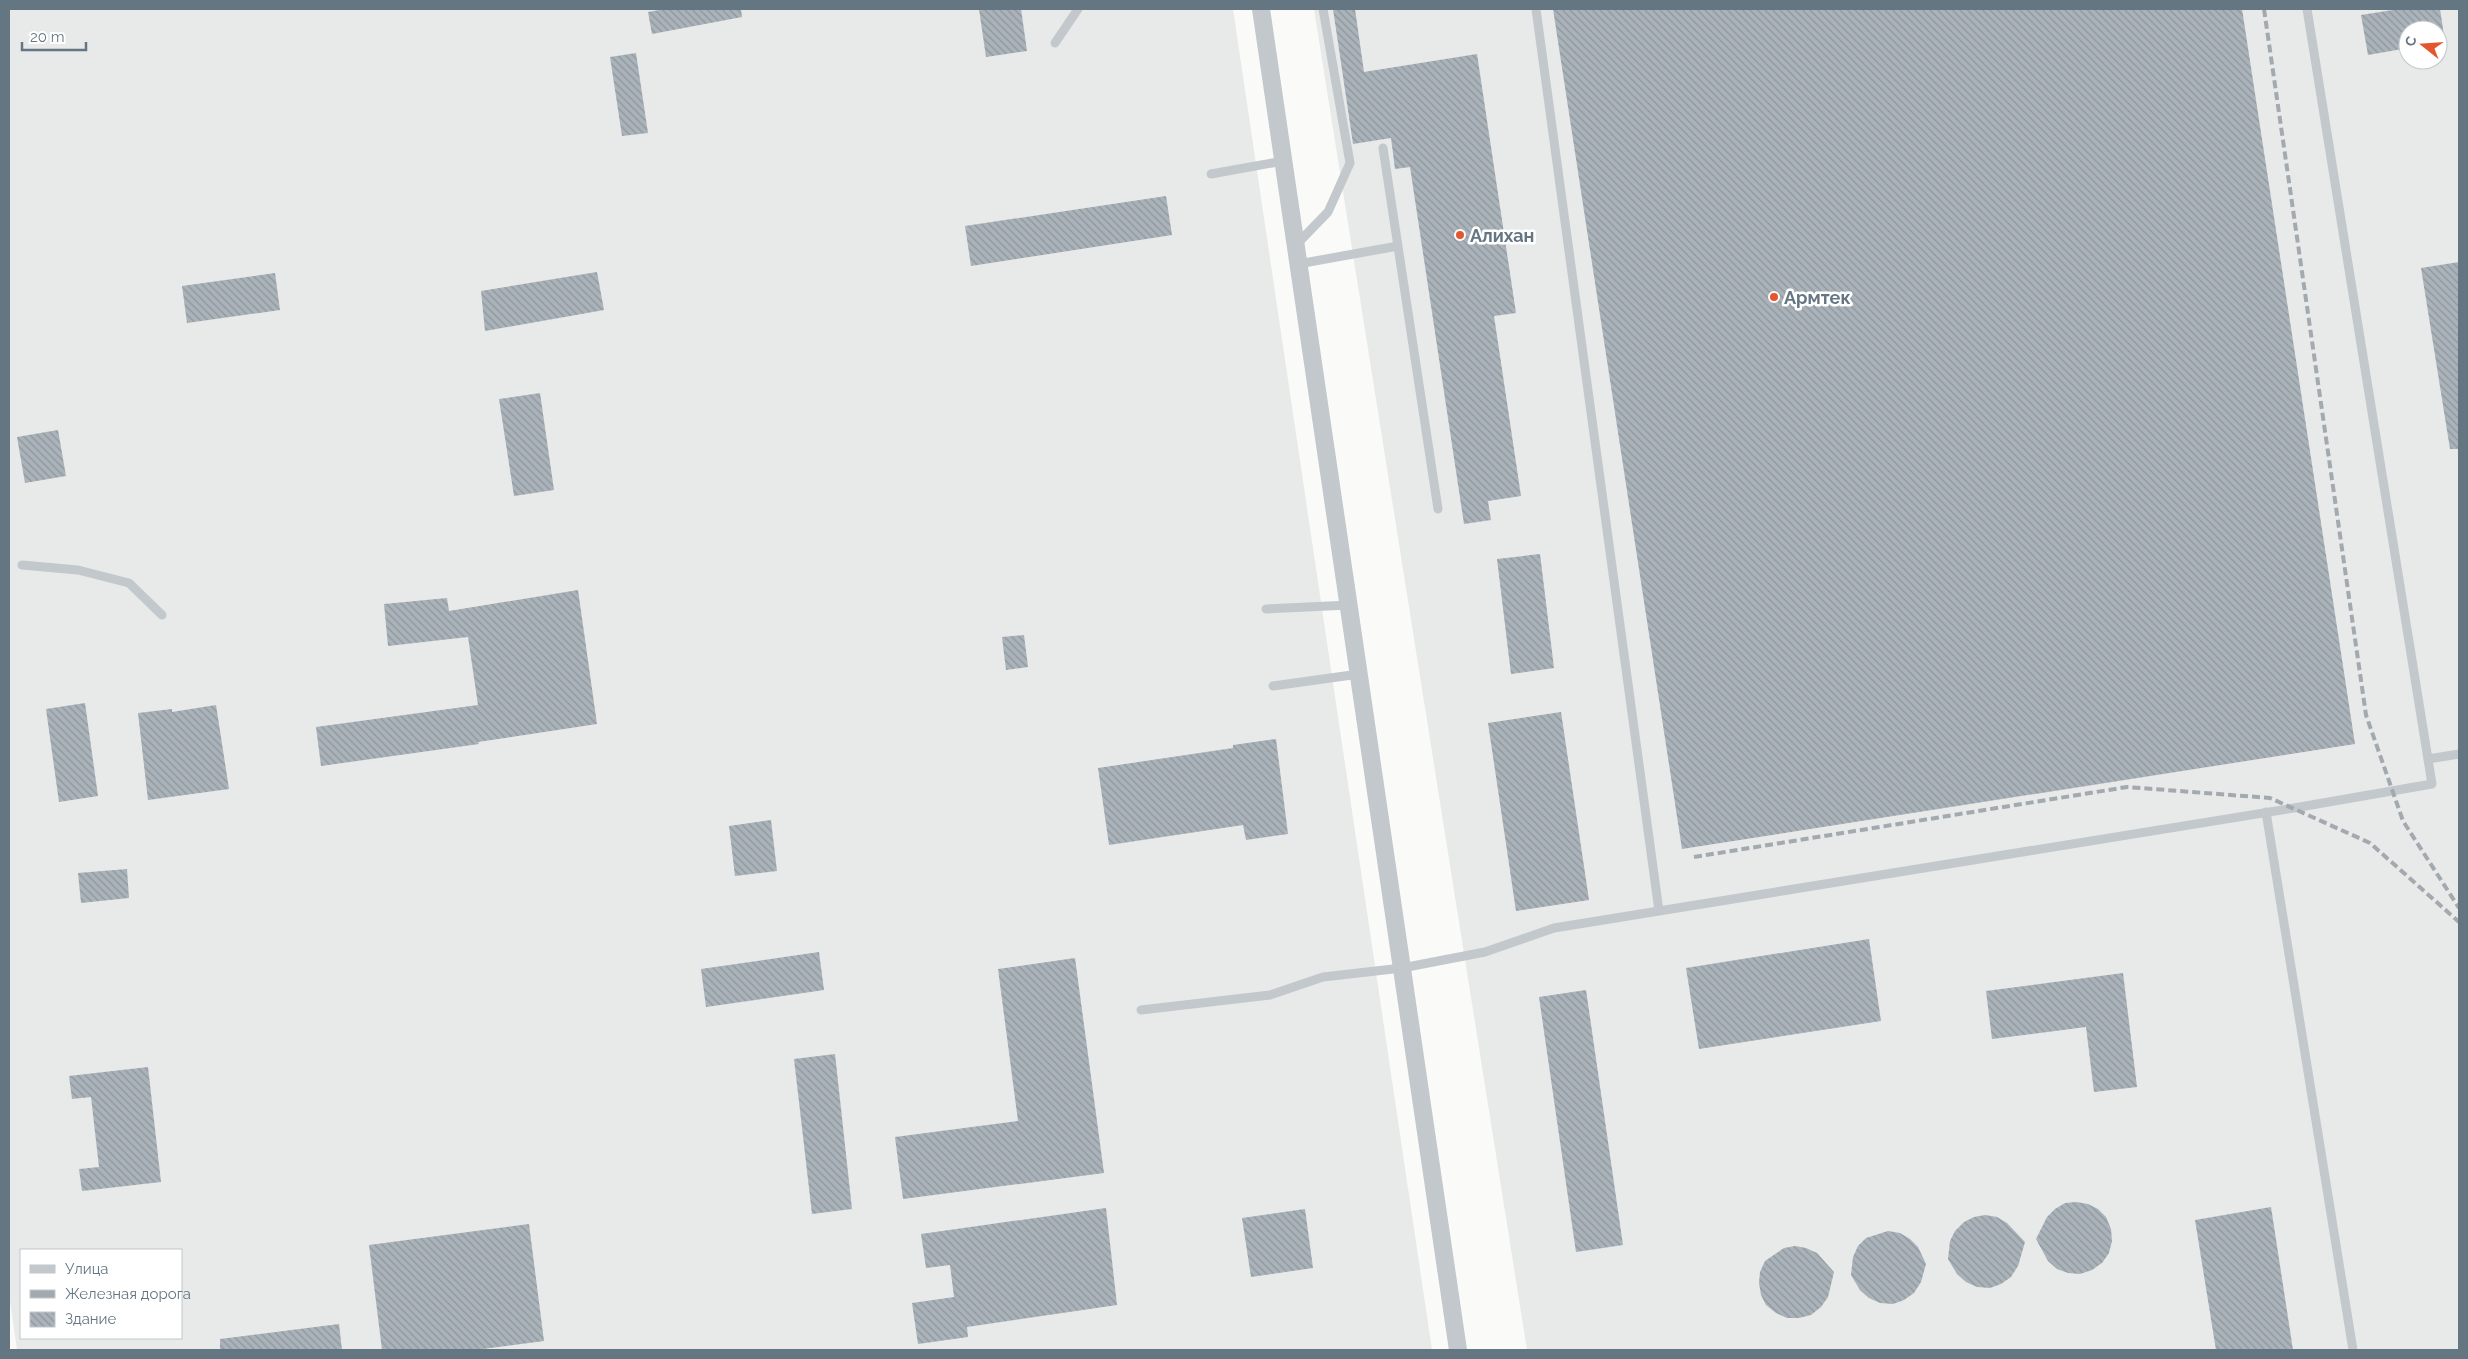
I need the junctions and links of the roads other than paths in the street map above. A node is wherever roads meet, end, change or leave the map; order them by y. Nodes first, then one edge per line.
1 (1078, 9) edge
2 (1261, 9) edge
3 (1323, 9) edge
4 (1536, 9) edge
5 (2307, 9) edge
6 (1055, 43) dead end
7 (1383, 148) dead end
8 (1283, 161) junction
9 (1211, 174) dead end
10 (1296, 245) junction
11 (1398, 246) junction
12 (1298, 264) junction
13 (1438, 509) dead end
14 (22, 565) dead end
15 (1348, 605) junction
16 (1266, 609) dead end
17 (162, 614) dead end
18 (1359, 674) junction
19 (1273, 686) dead end
20 (2459, 754) edge
21 (2428, 759) junction
22 (2266, 812) junction
23 (1659, 912) junction
24 (1402, 968) junction
25 (1141, 1010) dead end
26 (1458, 1350) edge
27 (2353, 1350) edge

1 - 6 lane
2 - 8 street
3 - 10 lane
4 - 23 lane
5 - 21 lane
7 - 11 lane
8 - 9 lane
8 - 10 street
10 - 12 street
11 - 12 lane
11 - 13 lane
12 - 15 street
14 - 17 lane
15 - 16 lane
15 - 18 street
18 - 19 lane
18 - 24 street
20 - 21 lane
21 - 22 lane
22 - 23 lane
22 - 27 lane
23 - 24 lane
24 - 25 lane
24 - 26 street

